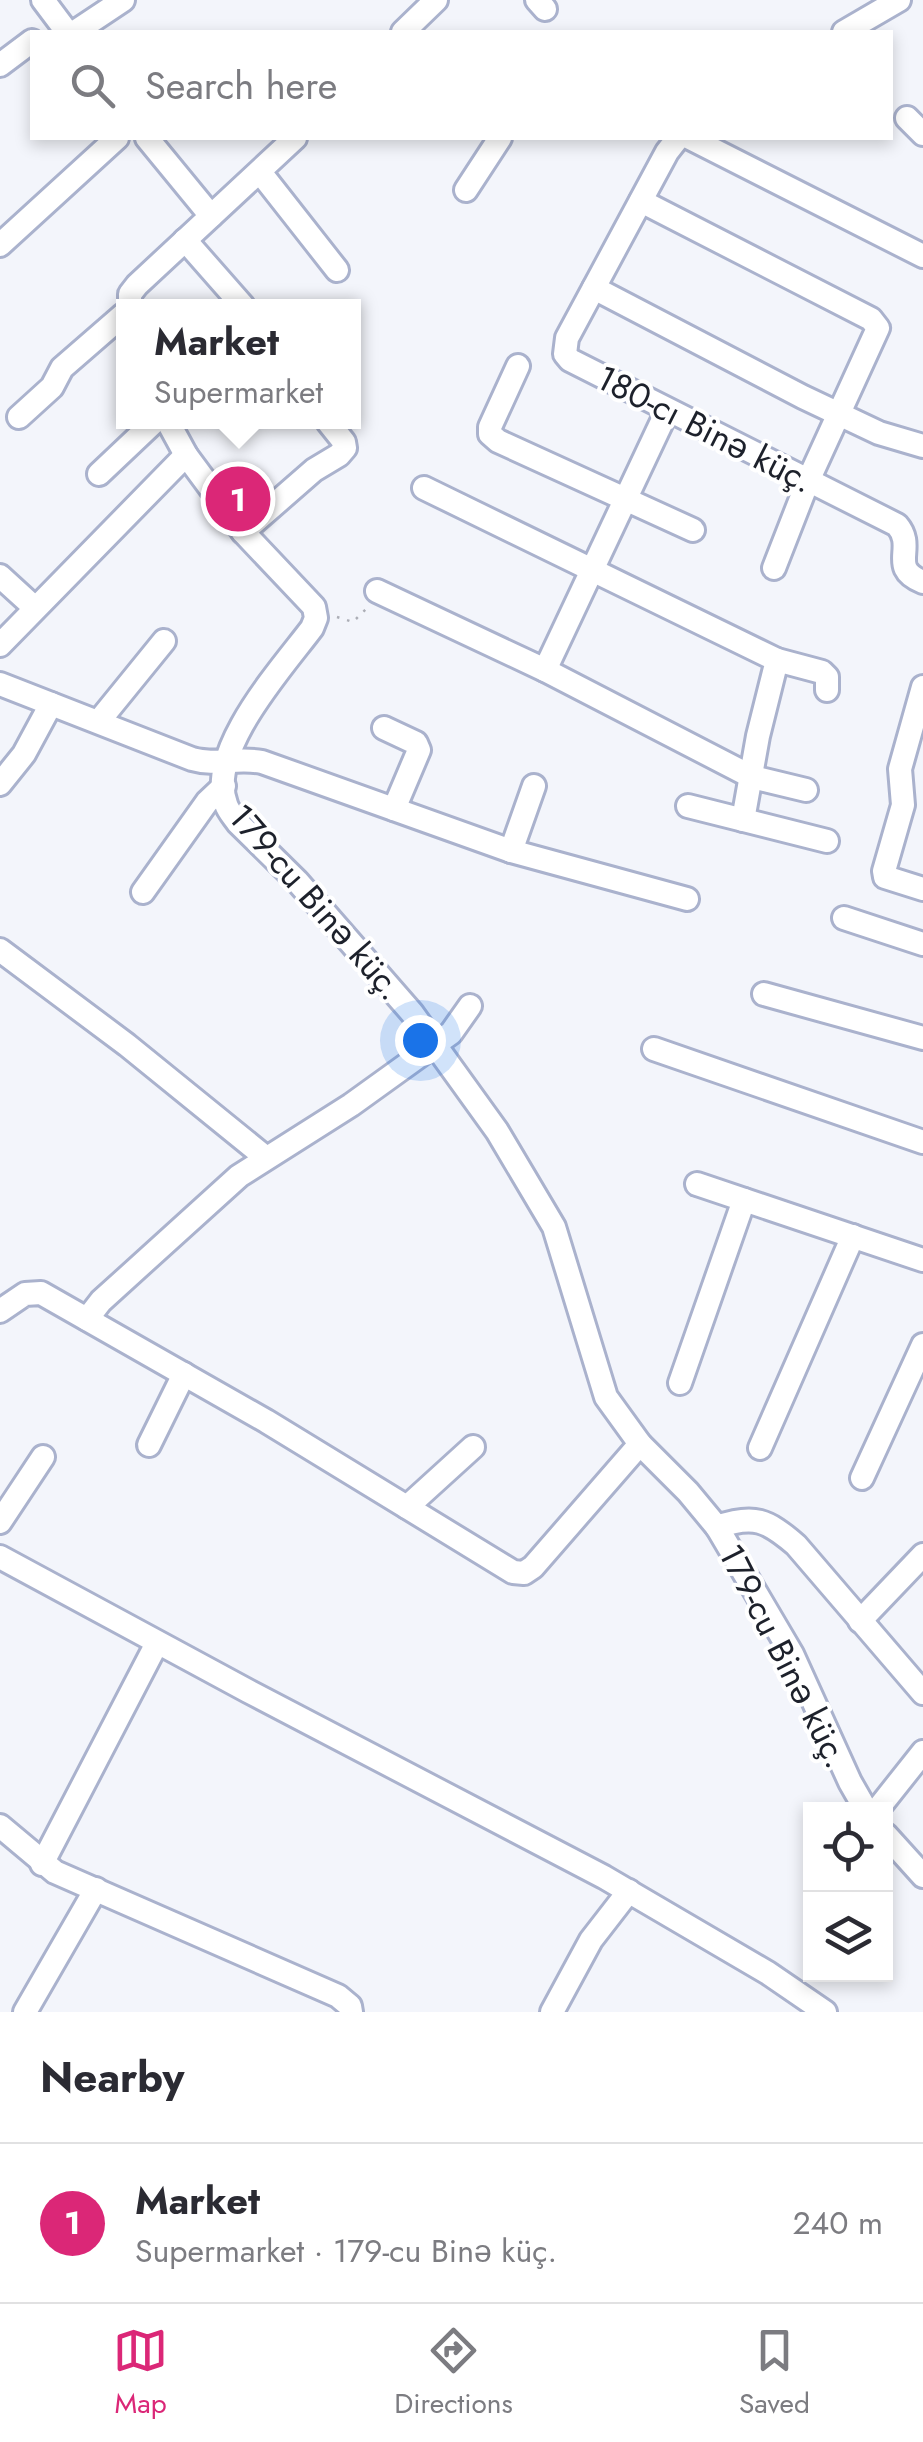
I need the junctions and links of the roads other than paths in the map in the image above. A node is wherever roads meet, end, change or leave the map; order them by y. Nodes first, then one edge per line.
1 (43, 0) edge
2 (123, 0) edge
3 (436, 0) edge
4 (887, 3) edge
5 (62, 30) edge
6 (405, 30) edge
7 (847, 30) edge
8 (30, 42) edge
9 (0, 65) edge
10 (116, 140) edge
11 (149, 140) edge
12 (293, 140) edge
13 (499, 140) edge
14 (675, 140) edge
15 (678, 140) edge
16 (260, 172) junction
17 (466, 190) dead end
18 (641, 201) junction
19 (212, 216) junction
20 (185, 240) junction
21 (0, 245) edge
22 (923, 256) edge
23 (337, 270) dead end
24 (594, 288) junction
25 (130, 299) edge
26 (237, 299) edge
27 (116, 321) edge
28 (518, 366) dead end
29 (667, 411) junction
30 (839, 414) junction
31 (19, 418) dead end
32 (147, 429) edge
33 (172, 429) edge
34 (333, 429) edge
35 (923, 446) edge
36 (186, 455) junction
37 (99, 474) dead end
38 (808, 481) junction
39 (424, 488) dead end
40 (626, 498) junction
41 (693, 530) dead end
42 (243, 532) junction
43 (774, 568) dead end
44 (592, 569) junction
45 (0, 576) edge
46 (923, 582) edge
47 (376, 591) road end
48 (35, 608) junction
49 (164, 642) dead end
50 (0, 645) edge
51 (778, 660) junction
52 (545, 670) junction
53 (0, 684) edge
54 (923, 687) edge
55 (827, 690) dead end
56 (51, 704) junction
57 (99, 721) junction
58 (384, 728) dead end
59 (226, 762) junction
60 (752, 777) junction
61 (0, 784) edge
62 (224, 786) junction
63 (534, 786) dead end
64 (806, 790) dead end
65 (912, 796) edge
66 (688, 806) dead end
67 (394, 808) junction
68 (743, 820) junction
69 (827, 841) dead end
70 (510, 851) junction
71 (923, 889) edge
72 (143, 892) dead end
73 (687, 899) dead end
74 (844, 918) dead end
75 (923, 944) edge
76 (0, 950) edge
77 (764, 994) dead end
78 (470, 1006) dead end
79 (923, 1038) edge
80 (436, 1044) junction
81 (654, 1049) dead end
82 (923, 1142) edge
83 (265, 1157) junction
84 (697, 1184) dead end
85 (744, 1200) junction
86 (853, 1236) junction
87 (923, 1260) edge
88 (0, 1311) edge
89 (87, 1319) junction
90 (923, 1345) edge
91 (184, 1374) junction
92 (680, 1383) dead end
93 (640, 1444) junction
94 (149, 1445) dead end
95 (473, 1448) dead end
96 (760, 1448) dead end
97 (43, 1457) dead end
98 (862, 1478) dead end
99 (407, 1507) junction
100 (0, 1522) edge
101 (717, 1527) junction
102 (923, 1555) edge
103 (0, 1556) edge
104 (860, 1621) junction
105 (158, 1643) junction
106 (923, 1693) edge
107 (923, 1752) edge
108 (861, 1802) edge
109 (882, 1802) edge
110 (0, 1826) edge
111 (893, 1843) edge
112 (42, 1864) junction
113 (923, 1876) edge
114 (96, 1889) junction
115 (630, 1891) junction
116 (352, 1998) edge
117 (815, 2009) edge
118 (26, 2012) edge
119 (552, 2012) edge

1 - 5 street
2 - 5 street
3 - 6 street
4 - 7 street
8 - 9 street
10 - 21 street
11 - 19 street
12 - 16 street
13 - 17 street
14 - 18 street, 180-cı Binə küç.
15 - 22 street
16 - 19 street
16 - 23 street
18 - 24 street, 180-cı Binə küç.
18 - 30 street
19 - 20 street
20 - 25 street
20 - 26 street
24 - 29 street, 180-cı Binə küç.
24 - 30 street
27 - 31 street
28 - 40 street
29 - 38 street, 180-cı Binə küç.
29 - 40 street
30 - 35 street
30 - 38 street
32 - 37 street
33 - 36 street
34 - 42 street
36 - 42 street
36 - 48 street
38 - 43 street
38 - 46 street, 180-cı Binə küç.
39 - 44 street
40 - 41 street
40 - 44 street
42 - 59 street, 179-cu Binə küç.
44 - 51 street
44 - 52 street
45 - 48 street
47 - 52 street
48 - 50 street
49 - 57 street
51 - 55 street
51 - 60 street
52 - 60 street
53 - 56 street
54 - 65 street
56 - 57 street
56 - 61 street
57 - 59 street
58 - 67 street
59 - 62 street, 179-cu Binə küç.
59 - 67 street
60 - 64 street
60 - 68 street
62 - 72 street
62 - 80 street, 179-cu Binə küç.
63 - 70 street
65 - 71 street
66 - 68 street
67 - 70 street
68 - 69 street
70 - 73 street
74 - 75 street
76 - 83 street
77 - 79 street
78 - 80 street
80 - 83 street
80 - 93 street, 179-cu Binə küç.
81 - 82 street
83 - 89 street
84 - 85 street
85 - 86 street
85 - 92 street
86 - 87 street
86 - 96 street
88 - 89 street
89 - 91 street
90 - 98 street
91 - 94 street
91 - 99 street
93 - 99 street
93 - 101 street, 179-cu Binə küç.
95 - 99 street
97 - 100 street
101 - 104 street
101 - 108 street, 179-cu Binə küç.
102 - 104 street
103 - 105 street
104 - 106 street
105 - 112 street
105 - 115 street
107 - 109 street
110 - 112 street
111 - 113 street
112 - 114 street
114 - 116 street
114 - 118 street
115 - 117 street
115 - 119 street

